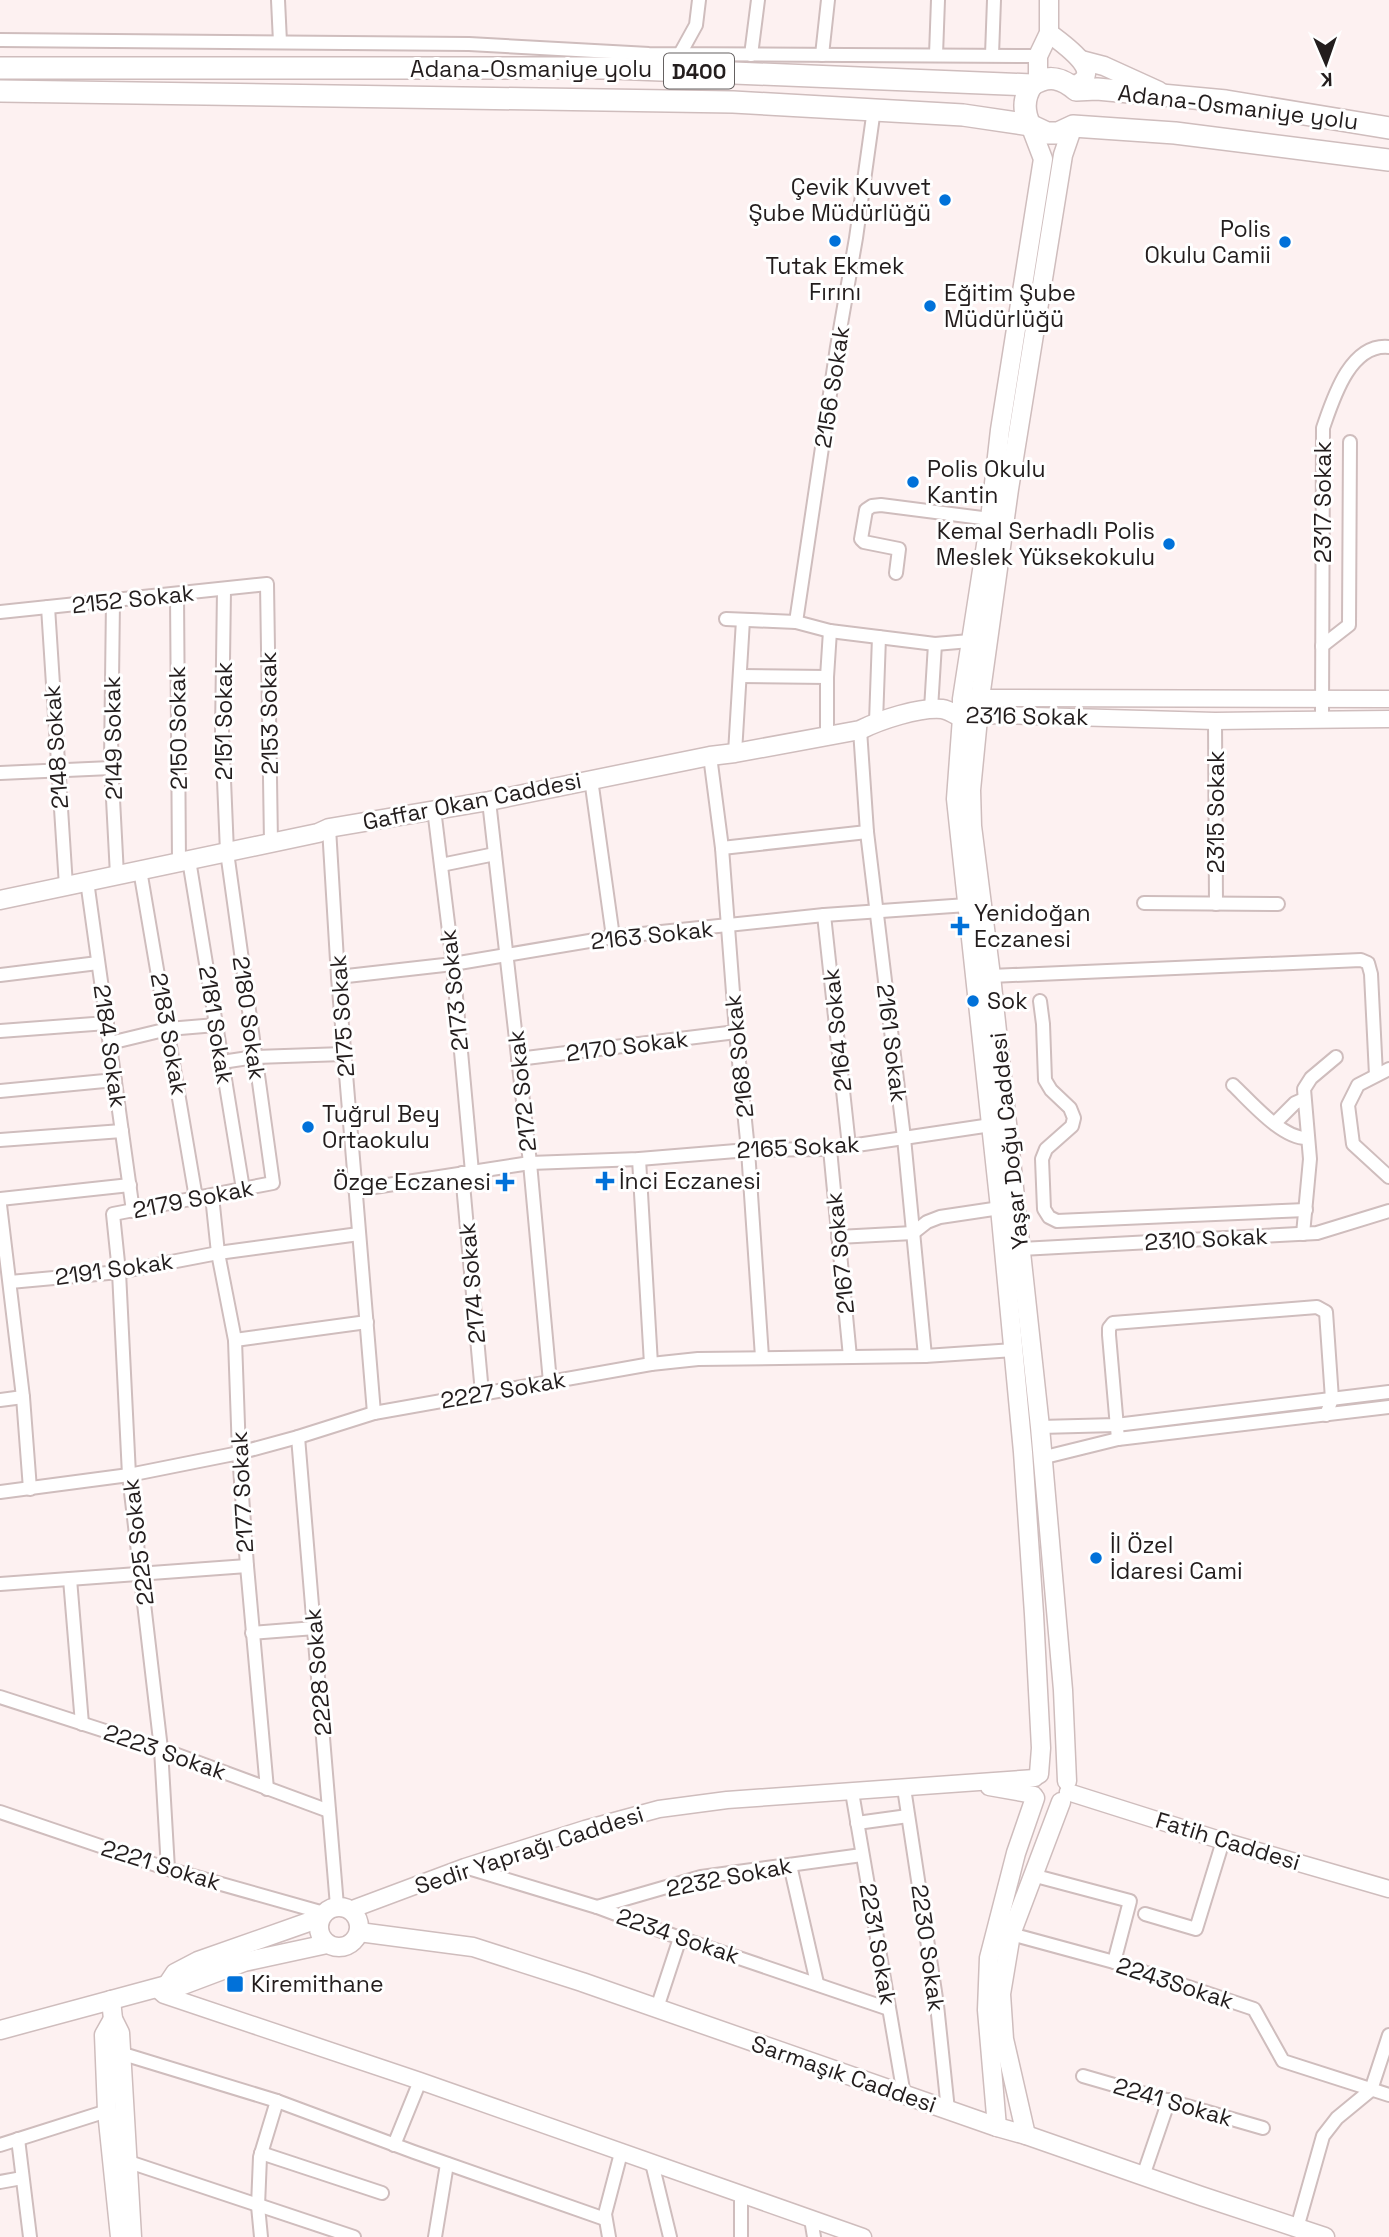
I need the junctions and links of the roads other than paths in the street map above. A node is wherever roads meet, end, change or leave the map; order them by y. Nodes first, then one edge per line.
1 (278, 0) edge
2 (699, 0) edge
3 (758, 0) edge
4 (828, 0) edge
5 (938, 0) edge
6 (994, 0) edge
7 (1049, 0) edge
8 (1049, 33) junction
9 (0, 40) edge
10 (280, 42) junction
11 (680, 54) junction
12 (751, 55) junction
13 (822, 55) junction
14 (936, 55) junction
15 (992, 55) junction
16 (1038, 56) junction
17 (1081, 60) junction
18 (0, 68) edge
19 (1035, 83) junction
20 (1073, 88) junction
21 (0, 91) edge
22 (1169, 96) junction
23 (874, 109) junction
24 (1030, 125) junction
25 (1073, 126) junction
26 (1389, 128) edge
27 (1389, 160) edge
28 (1387, 343) edge
29 (1350, 442) dead end
30 (990, 519) junction
31 (896, 573) dead end
32 (267, 584) joint
33 (224, 590) junction
34 (177, 594) junction
35 (113, 601) junction
36 (48, 607) junction
37 (0, 612) edge
38 (726, 619) dead end
39 (743, 620) junction
40 (796, 622) junction
41 (830, 631) junction
42 (879, 637) junction
43 (970, 641) junction
44 (935, 644) junction
45 (1322, 646) junction
46 (740, 676) junction
47 (827, 677) junction
48 (962, 699) junction
49 (1321, 699) junction
50 (1389, 699) edge
51 (938, 709) junction
52 (974, 711) junction
53 (1322, 719) junction
54 (1389, 719) edge
55 (1215, 721) junction
56 (868, 726) junction
57 (827, 736) junction
58 (735, 753) junction
59 (710, 756) junction
60 (111, 768) junction
61 (57, 771) junction
62 (0, 774) edge
63 (591, 779) junction
64 (489, 801) junction
65 (434, 809) junction
66 (329, 828) junction
67 (867, 832) junction
68 (271, 843) junction
69 (722, 848) junction
70 (227, 852) junction
71 (495, 854) junction
72 (184, 861) junction
73 (441, 864) junction
74 (141, 870) junction
75 (117, 875) junction
76 (87, 881) junction
77 (66, 886) junction
78 (0, 900) edge
79 (1144, 903) dead end
80 (1216, 904) junction
81 (1278, 904) dead end
82 (967, 905) junction
83 (875, 911) junction
84 (824, 915) junction
85 (727, 926) junction
86 (613, 937) junction
87 (507, 954) junction
88 (99, 963) junction
89 (453, 964) junction
90 (0, 975) edge
91 (991, 976) junction
92 (338, 977) junction
93 (1040, 1002) dead end
94 (107, 1023) junction
95 (216, 1025) junction
96 (168, 1029) junction
97 (0, 1031) edge
98 (736, 1032) junction
99 (110, 1043) junction
100 (344, 1054) junction
101 (255, 1058) junction
102 (1336, 1058) dead end
103 (518, 1059) junction
104 (222, 1062) junction
105 (1389, 1069) edge
106 (1376, 1075) junction
107 (115, 1080) junction
108 (1233, 1085) dead end
109 (0, 1091) edge
110 (1304, 1099) junction
111 (1275, 1123) junction
112 (991, 1125) junction
113 (122, 1131) junction
114 (904, 1138) junction
115 (1308, 1138) junction
116 (0, 1140) edge
117 (849, 1146) junction
118 (830, 1149) junction
119 (748, 1150) junction
120 (639, 1159) junction
121 (530, 1163) junction
122 (466, 1172) junction
123 (1389, 1177) edge
124 (273, 1183) joint
125 (130, 1185) junction
126 (243, 1189) junction
127 (355, 1190) junction
128 (212, 1196) junction
129 (0, 1199) edge
130 (197, 1199) junction
131 (0, 1205) edge
132 (1000, 1208) junction
133 (1306, 1210) junction
134 (133, 1211) junction
135 (1389, 1211) edge
136 (113, 1214) joint
137 (913, 1233) junction
138 (359, 1234) junction
139 (1303, 1234) junction
140 (838, 1237) junction
141 (1021, 1249) junction
142 (218, 1253) junction
143 (119, 1272) junction
144 (9, 1282) junction
145 (6, 1305) edge
146 (367, 1322) junction
147 (235, 1340) junction
148 (1014, 1350) junction
149 (926, 1356) junction
150 (762, 1357) junction
151 (850, 1357) junction
152 (651, 1364) junction
153 (550, 1382) junction
154 (1389, 1392) edge
155 (482, 1393) junction
156 (23, 1397) junction
157 (1332, 1399) junction
158 (0, 1400) edge
159 (1389, 1407) edge
160 (374, 1413) junction
161 (1326, 1415) junction
162 (1116, 1425) junction
163 (1040, 1427) junction
164 (298, 1437) junction
165 (1118, 1439) junction
166 (239, 1452) junction
167 (1041, 1458) junction
168 (129, 1475) junction
169 (30, 1489) junction
170 (0, 1492) edge
171 (247, 1566) junction
172 (142, 1574) junction
173 (70, 1579) junction
174 (0, 1584) edge
175 (315, 1628) junction
176 (253, 1633) junction
177 (0, 1697) edge
178 (82, 1724) junction
179 (161, 1749) junction
180 (1036, 1786) junction
181 (904, 1788) junction
182 (267, 1789) junction
183 (852, 1792) junction
184 (1065, 1792) junction
185 (329, 1811) junction
186 (0, 1812) edge
187 (908, 1816) junction
188 (857, 1823) junction
189 (1223, 1841) junction
190 (862, 1855) junction
191 (790, 1864) junction
192 (465, 1867) junction
193 (167, 1869) junction
194 (1032, 1875) junction
195 (1389, 1889) edge
196 (597, 1907) junction
197 (333, 1912) junction
198 (1145, 1914) dead end
199 (359, 1932) junction
200 (1011, 1934) junction
201 (680, 1938) junction
202 (327, 1944) junction
203 (1114, 1962) junction
204 (817, 1983) junction
205 (162, 1986) junction
206 (111, 2000) junction
207 (657, 2008) junction
208 (889, 2009) junction
209 (113, 2019) junction
210 (0, 2030) edge
211 (1389, 2035) edge
212 (120, 2053) junction
213 (1083, 2076) dead end
214 (420, 2081) junction
215 (1371, 2090) junction
216 (904, 2095) junction
217 (1389, 2095) edge
218 (1169, 2100) junction
219 (277, 2101) junction
220 (948, 2110) junction
221 (107, 2111) junction
222 (997, 2127) junction
223 (1263, 2128) dead end
224 (1026, 2134) junction
225 (18, 2139) junction
226 (0, 2145) edge
227 (394, 2145) junction
228 (621, 2152) junction
229 (261, 2153) junction
230 (126, 2161) junction
231 (652, 2163) junction
232 (447, 2164) junction
233 (1143, 2176) junction
234 (22, 2178) junction
235 (0, 2182) edge
236 (382, 2193) dead end
237 (741, 2194) junction
238 (258, 2207) junction
239 (811, 2219) junction
240 (606, 2220) junction
241 (1297, 2228) junction
242 (321, 2232) edge
243 (848, 2234) edge
244 (30, 2237) edge
245 (120, 2237) edge
246 (132, 2237) edge
247 (261, 2237) edge
248 (354, 2237) edge
249 (435, 2237) edge
250 (609, 2237) edge
251 (670, 2237) edge
252 (741, 2237) edge
253 (814, 2237) edge
254 (863, 2237) edge
255 (1325, 2237) edge

1 - 10 street
2 - 11 street
3 - 12 street
4 - 13 street
5 - 14 street
6 - 15 street
7 - 8 main road
8 - 16 main road
8 - 17 main road
9 - 10 street
10 - 11 street
11 - 12 street
12 - 13 street
13 - 14 street
14 - 15 street
15 - 16 street
16 - 19 main road
17 - 20 main road
17 - 22 main road
18 - 19 highway, Adana-Osmaniye yolu / D400
19 - 20 highway, Adana-Osmaniye yolu / D400
19 - 24 highway, Yaşar Doğu Caddesi
20 - 22 highway, Adana-Osmaniye yolu / D400
20 - 25 highway, Yaşar Doğu Caddesi
21 - 23 highway, Adana-Osmaniye yolu / D400
22 - 26 highway, Adana-Osmaniye yolu / D400
23 - 24 highway, Adana-Osmaniye yolu / D400
23 - 40 street, 2156 Sokak
24 - 25 highway, Adana-Osmaniye yolu / D400
24 - 30 main road, Yaşar Doğu Caddesi
25 - 27 highway, Adana-Osmaniye yolu / D400
25 - 52 main road, Yaşar Doğu Caddesi
28 - 45 street, 2317 Sokak
29 - 45 street, 2317 Sokak
30 - 31 street
30 - 43 main road, Yaşar Doğu Caddesi
32 - 33 street, 2152 Sokak
32 - 68 street, 2153 Sokak
33 - 34 street, 2152 Sokak
33 - 70 street, 2151 Sokak
34 - 35 street, 2152 Sokak
34 - 72 street, 2150 Sokak
35 - 36 street, 2152 Sokak
35 - 60 street, 2149 Sokak
36 - 37 street, 2152 Sokak
36 - 61 street, 2148 Sokak
38 - 39 street
39 - 40 street
39 - 46 street
40 - 41 street
41 - 42 street
41 - 47 street
42 - 44 street
42 - 56 street, 2161 Sokak
43 - 44 street
43 - 48 main road, Yaşar Doğu Caddesi
44 - 51 street
45 - 49 street, 2317 Sokak
46 - 47 street
46 - 58 street
47 - 57 street
48 - 51 main road, 2316 Sokak
48 - 52 main road, Yaşar Doğu Caddesi
49 - 50 street, 2316 Sokak
49 - 52 street, 2316 Sokak
49 - 53 street, 2317 Sokak
51 - 52 main road, 2316 Sokak
51 - 56 main road, Gaffar Okan Caddesi
52 - 55 street, 2316 Sokak
52 - 82 main road, Yaşar Doğu Caddesi
52 - 91 main road, Yaşar Doğu Caddesi
53 - 54 street, 2316 Sokak
53 - 55 street, 2316 Sokak
55 - 80 street, 2315 Sokak
56 - 57 main road, Gaffar Okan Caddesi
56 - 67 street, 2161 Sokak
57 - 58 main road, Gaffar Okan Caddesi
58 - 59 main road, Gaffar Okan Caddesi
59 - 63 main road, Gaffar Okan Caddesi
59 - 69 street, 2168 Sokak
60 - 61 street
60 - 75 street, 2149 Sokak
61 - 62 street
61 - 77 street, 2148 Sokak
63 - 64 main road, Gaffar Okan Caddesi
63 - 86 street
64 - 65 main road, Gaffar Okan Caddesi
64 - 71 street, 2172 Sokak
65 - 66 main road, Gaffar Okan Caddesi
65 - 73 street, 2173 Sokak
66 - 68 main road, Gaffar Okan Caddesi
66 - 92 street, 2175 Sokak
67 - 69 street
67 - 83 street, 2161 Sokak
68 - 70 main road, Gaffar Okan Caddesi
69 - 85 street, 2168 Sokak
70 - 72 main road, Gaffar Okan Caddesi
70 - 101 street, 2180 Sokak
71 - 73 street
71 - 87 street, 2172 Sokak
72 - 74 main road, Gaffar Okan Caddesi
72 - 95 street, 2181 Sokak
73 - 89 street, 2173 Sokak
74 - 75 main road, Gaffar Okan Caddesi
74 - 96 street, 2183 Sokak
75 - 76 main road, Gaffar Okan Caddesi
76 - 77 main road, Gaffar Okan Caddesi
76 - 88 street, 2184 Sokak
77 - 78 main road, Gaffar Okan Caddesi
79 - 80 street
80 - 81 street
82 - 83 street, 2163 Sokak
82 - 112 main road, Yaşar Doğu Caddesi
83 - 84 street, 2163 Sokak
83 - 114 street, 2161 Sokak
84 - 85 street, 2163 Sokak
84 - 117 street, 2164 Sokak
85 - 86 street, 2163 Sokak
85 - 98 street, 2168 Sokak
86 - 87 street, 2163 Sokak
87 - 89 street, 2163 Sokak
87 - 103 street, 2172 Sokak
88 - 90 street
88 - 94 street, 2184 Sokak
89 - 92 street, 2163 Sokak
89 - 122 street, 2173 Sokak
91 - 106 street
91 - 141 main road, Yaşar Doğu Caddesi
92 - 100 street, 2175 Sokak
93 - 133 street
94 - 97 street
94 - 99 street, 2184 Sokak
95 - 96 street
95 - 104 street, 2181 Sokak
96 - 99 street
96 - 130 street, 2183 Sokak
98 - 103 street, 2170 Sokak
98 - 119 street, 2168 Sokak
99 - 107 street, 2184 Sokak
100 - 101 street
100 - 127 street, 2175 Sokak
101 - 104 street
101 - 124 street, 2180 Sokak
102 - 110 street
103 - 121 street, 2172 Sokak
104 - 126 street, 2181 Sokak
105 - 106 street
106 - 123 street
107 - 109 street
107 - 113 street, 2184 Sokak
108 - 111 street
110 - 111 street
110 - 115 street
111 - 115 street
112 - 114 street, 2165 Sokak
112 - 132 main road, Yaşar Doğu Caddesi
113 - 116 street
113 - 125 street, 2184 Sokak
114 - 117 street, 2165 Sokak
114 - 137 street, 2161 Sokak
115 - 133 street
117 - 118 street, 2165 Sokak
118 - 119 street, 2165 Sokak
118 - 140 street, 2167 Sokak
119 - 120 street, 2165 Sokak
119 - 150 street, 2168 Sokak
120 - 121 street, 2165 Sokak
120 - 152 street
121 - 122 street, 2165 Sokak
121 - 153 street, 2172 Sokak
122 - 127 street, 2165 Sokak
122 - 155 street, 2174 Sokak
124 - 126 street, 2179 Sokak
125 - 129 street
125 - 134 street, 2184 Sokak
126 - 128 street, 2179 Sokak
127 - 138 street, 2175 Sokak
128 - 130 street, 2179 Sokak
128 - 142 street, 2177 Sokak
130 - 134 street, 2179 Sokak
131 - 144 street
132 - 137 street
132 - 148 main road, Yaşar Doğu Caddesi
133 - 139 street
134 - 136 street, 2179 Sokak
135 - 139 street, 2310 Sokak
136 - 143 street, 2225 Sokak
137 - 140 street
137 - 149 street, 2161 Sokak
138 - 142 street, 2191 Sokak
138 - 146 street, 2175 Sokak
139 - 141 street, 2310 Sokak
140 - 151 street, 2167 Sokak
141 - 163 main road, Yaşar Doğu Caddesi
142 - 143 street, 2191 Sokak
142 - 147 street, 2177 Sokak
143 - 144 street, 2191 Sokak
143 - 168 street, 2225 Sokak
144 - 145 street
145 - 156 street
146 - 147 street
146 - 160 street, 2175 Sokak
147 - 166 street, 2177 Sokak
148 - 149 street, 2227 Sokak
148 - 180 main road, Yaşar Doğu Caddesi
149 - 151 street, 2227 Sokak
150 - 151 street, 2227 Sokak
150 - 152 street, 2227 Sokak
152 - 153 street, 2227 Sokak
153 - 155 street, 2227 Sokak
154 - 157 street
155 - 160 street, 2227 Sokak
156 - 158 street
156 - 169 street
157 - 161 street
157 - 162 street
157 - 162 street
159 - 161 street
160 - 164 street, 2227 Sokak
161 - 165 street
162 - 163 street
162 - 165 street
163 - 167 main road, Yaşar Doğu Caddesi
164 - 166 street, 2227 Sokak
164 - 175 street, 2228 Sokak
165 - 167 street
166 - 168 street, 2227 Sokak
166 - 171 street, 2177 Sokak
167 - 184 main road, Yaşar Doğu Caddesi
168 - 169 street, 2227 Sokak
168 - 172 street, 2225 Sokak
169 - 170 street, 2227 Sokak
171 - 172 street
171 - 176 street, 2177 Sokak
172 - 173 street
172 - 179 street, 2225 Sokak
173 - 174 street
173 - 178 street
175 - 176 street
175 - 185 street, 2228 Sokak
176 - 182 street, 2177 Sokak
177 - 178 street, 2223 Sokak
178 - 179 street, 2223 Sokak
179 - 182 street, 2223 Sokak
179 - 193 street, 2225 Sokak
180 - 181 street, Sedir Yaprağı Caddesi
180 - 184 main road
180 - 184 main road
180 - 222 main road, Yaşar Doğu Caddesi
181 - 183 street, Sedir Yaprağı Caddesi
181 - 187 street, 2230 Sokak
182 - 185 street, 2223 Sokak
183 - 188 street, 2231 Sokak
183 - 192 street, Sedir Yaprağı Caddesi
184 - 189 street, Fatih Caddesi
184 - 194 main road, Yaşar Doğu Caddesi
185 - 197 street, 2228 Sokak
186 - 193 street, 2221 Sokak
187 - 188 street
187 - 220 street, 2230 Sokak
188 - 190 street, 2231 Sokak
189 - 195 street, Fatih Caddesi
189 - 198 street
190 - 191 street, 2232 Sokak
190 - 208 street, 2231 Sokak
191 - 196 street, 2232 Sokak
191 - 204 street
192 - 196 street, 2234 Sokak
192 - 197 street, Sedir Yaprağı Caddesi
193 - 197 street, 2221 Sokak
194 - 200 main road, Yaşar Doğu Caddesi
194 - 203 street
196 - 201 street, 2234 Sokak
197 - 199 main road
197 - 202 main road
197 - 205 main road
199 - 202 main road
199 - 207 main road, Sarmaşık Caddesi
200 - 203 street, 2243Sokak
200 - 224 main road, Yaşar Doğu Caddesi
201 - 204 street, 2234 Sokak
201 - 207 street
202 - 205 main road
203 - 215 street, 2243Sokak
204 - 208 street, 2234 Sokak
205 - 206 main road
205 - 214 street
206 - 209 main road
206 - 210 main road
207 - 216 main road, Sarmaşık Caddesi
208 - 216 street, 2231 Sokak
209 - 212 main road
209 - 221 main road
211 - 215 street
212 - 219 street
212 - 230 main road
213 - 218 street, 2241 Sokak
214 - 227 street
214 - 228 street
215 - 217 street, 2243Sokak
215 - 241 street
216 - 220 main road, Sarmaşık Caddesi
218 - 223 street, 2241 Sokak
218 - 233 street
219 - 227 street
219 - 229 street
220 - 222 main road, Sarmaşık Caddesi
221 - 225 street
221 - 245 main road
222 - 224 main road, Sarmaşık Caddesi
224 - 233 main road, Sarmaşık Caddesi
225 - 226 street
225 - 234 street
227 - 232 street
228 - 231 street
228 - 240 street
229 - 236 street
229 - 238 street
230 - 238 street
230 - 246 main road
231 - 237 street
231 - 251 street
232 - 240 street
232 - 249 street
233 - 241 main road, Sarmaşık Caddesi
234 - 235 street
234 - 244 street
237 - 239 street
237 - 252 street
238 - 242 street
238 - 247 street
239 - 243 street
239 - 253 street
240 - 250 street
241 - 255 main road, Sarmaşık Caddesi
242 - 248 street
243 - 254 street

